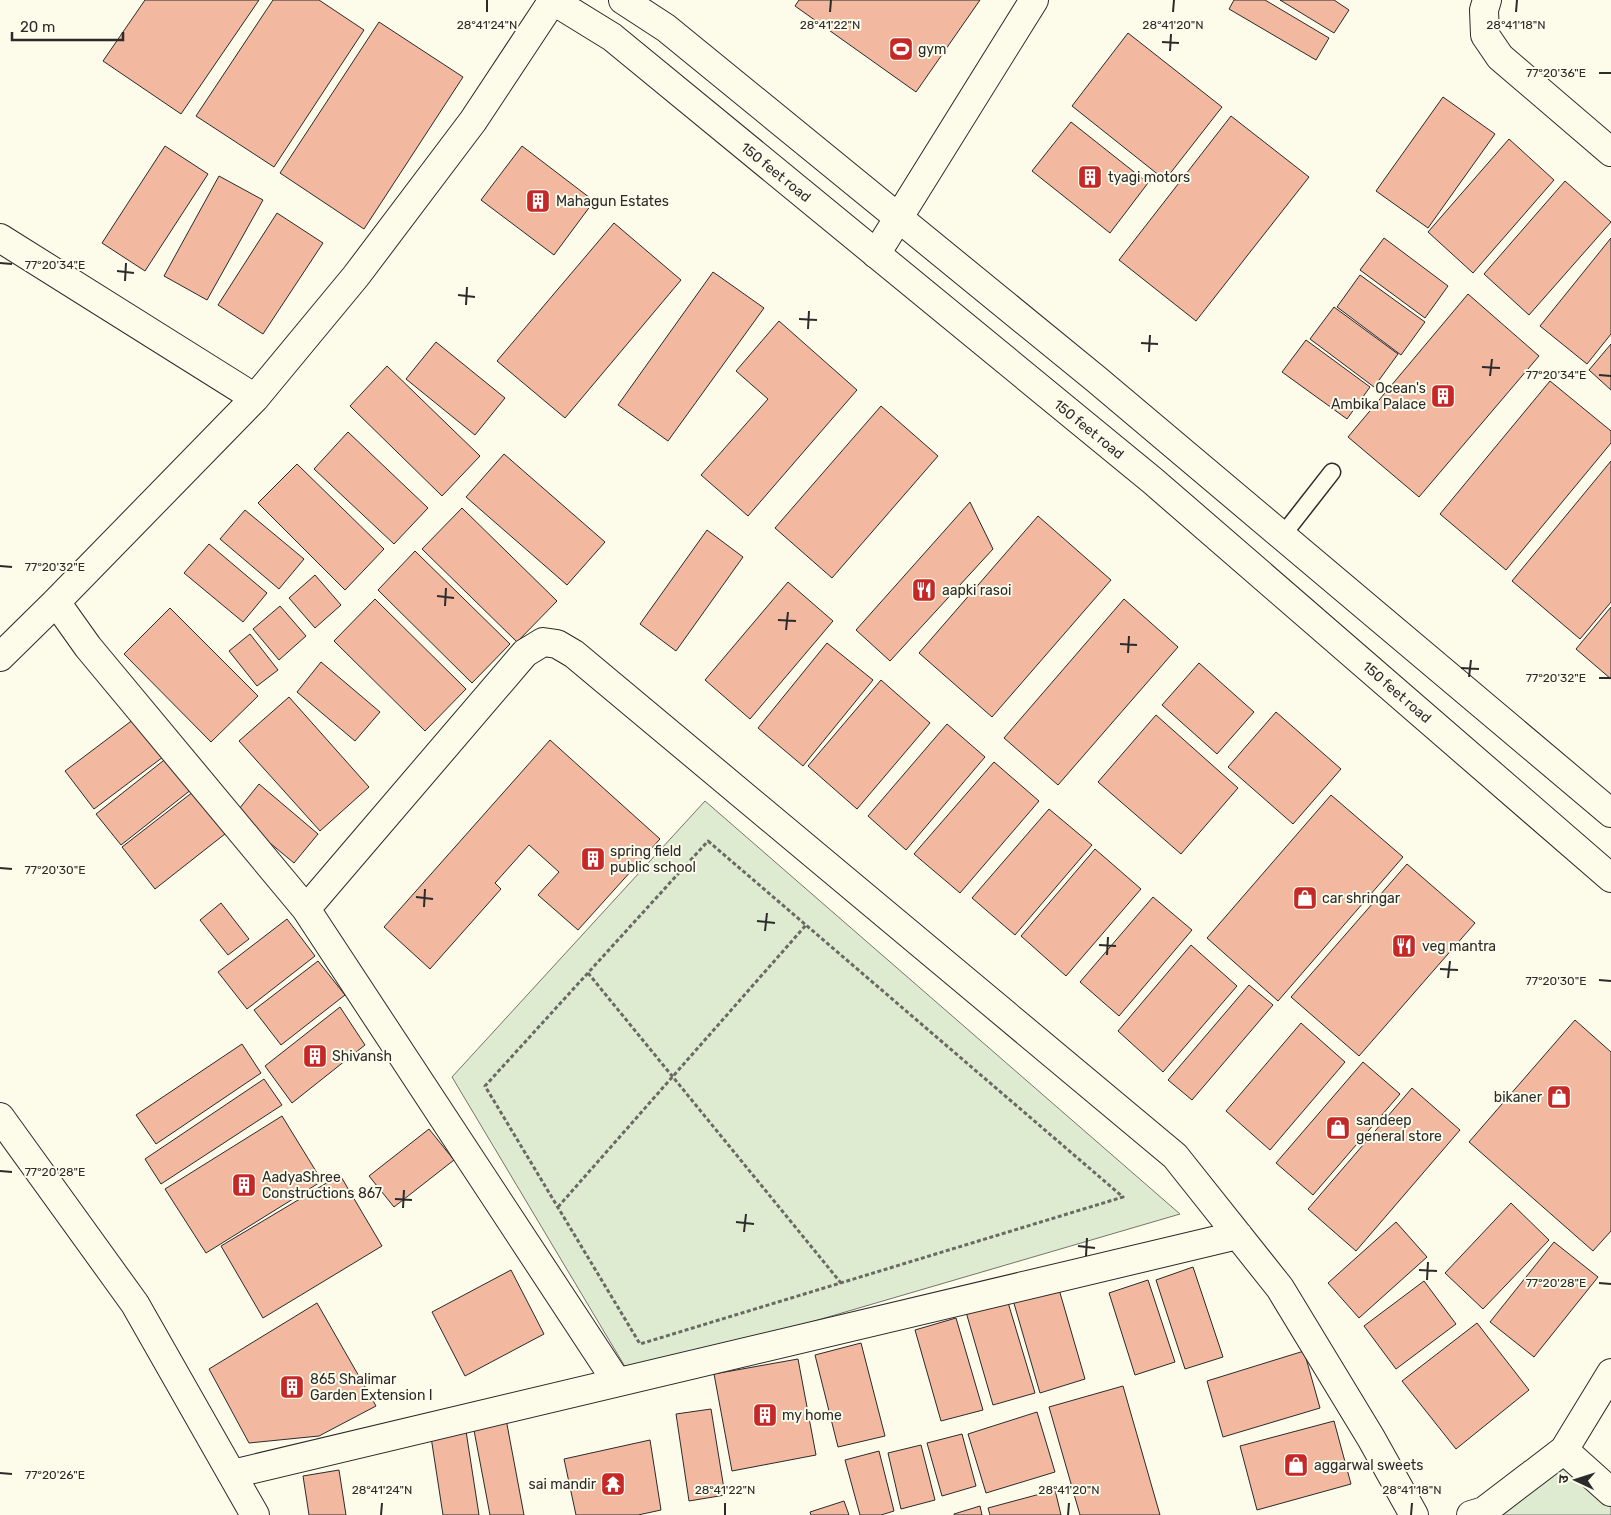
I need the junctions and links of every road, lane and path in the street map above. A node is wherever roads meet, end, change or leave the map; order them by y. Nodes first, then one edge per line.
1 (553, 0) edge
2 (623, 0) edge
3 (1034, 0) edge
4 (1487, 0) edge
5 (1611, 152) edge
6 (899, 218) junction
7 (0, 238) edge
8 (876, 254) junction
9 (255, 398) junction
10 (1332, 472) dead end
11 (1282, 536) junction
12 (56, 602) junction
13 (0, 657) edge
14 (1611, 813) edge
15 (1611, 878) edge
16 (306, 909) junction
17 (806, 924) junction
18 (588, 973) junction
19 (673, 1076) junction
20 (0, 1117) edge
21 (558, 1207) junction
22 (1238, 1235) junction
23 (841, 1283) junction
24 (1611, 1374) edge
25 (617, 1382) junction
26 (1564, 1450) junction
27 (232, 1474) junction
28 (1611, 1492) edge
29 (255, 1515) edge
30 (1414, 1515) edge
31 (1471, 1515) edge

1 - 8 street, 150 feet road
1 - 9 street
2 - 6 street
3 - 6 street
4 - 5 street
6 - 8 street
6 - 11 street
7 - 9 street
8 - 15 street, 150 feet road
9 - 12 street
10 - 11 lane
11 - 14 street
12 - 13 street
12 - 16 street
16 - 22 street
16 - 25 street
17 - 18 path
17 - 19 path
17 - 23 path
18 - 19 path
18 - 21 path
19 - 21 path
19 - 23 path
20 - 27 street
21 - 23 path
22 - 25 street
22 - 30 street
24 - 26 street
25 - 27 street
26 - 28 street
26 - 31 street
27 - 29 street

